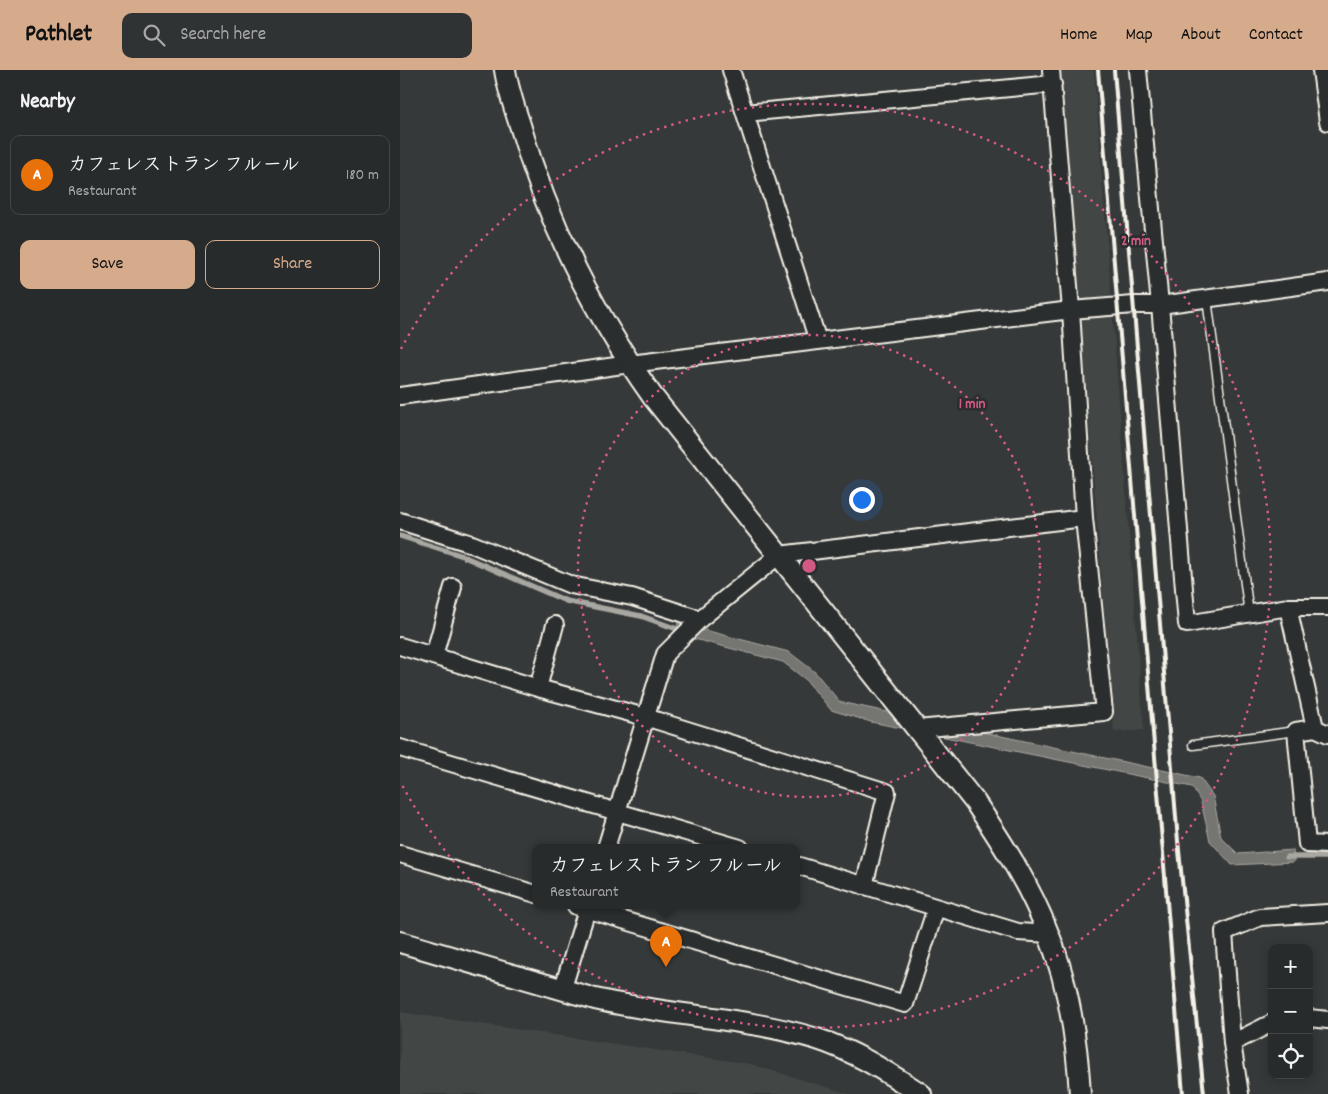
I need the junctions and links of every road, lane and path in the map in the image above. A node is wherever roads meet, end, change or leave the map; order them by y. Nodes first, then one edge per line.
1 (505, 70) edge
2 (731, 70) edge
3 (1138, 70) edge
4 (1324, 74) edge
5 (1052, 77) edge
6 (744, 113) junction
7 (1328, 122) edge
8 (1328, 282) edge
9 (1207, 298) junction
10 (1160, 305) junction
11 (1071, 310) junction
12 (818, 341) junction
13 (630, 364) junction
14 (400, 396) edge
15 (1084, 518) junction
16 (400, 521) edge
17 (779, 555) junction
18 (453, 587) dead end
19 (1288, 607) junction
20 (1328, 607) edge
21 (1249, 614) junction
22 (700, 619) junction
23 (555, 625) dead end
24 (400, 646) edge
25 (434, 656) junction
26 (538, 688) junction
27 (645, 717) junction
28 (917, 729) junction
29 (1296, 731) junction
30 (1322, 731) edge
31 (1193, 746) dead end
32 (400, 748) edge
33 (618, 810) junction
34 (607, 844) edge
35 (727, 844) edge
36 (1328, 845) edge
37 (400, 854) edge
38 (800, 866) edge
39 (864, 886) junction
40 (532, 893) edge
41 (936, 908) junction
42 (583, 909) edge
43 (591, 909) edge
44 (1328, 914) edge
45 (1048, 934) junction
46 (400, 942) edge
47 (562, 990) junction
48 (1313, 1018) edge
49 (1328, 1020) edge
50 (1268, 1025) edge
51 (1232, 1043) junction
52 (921, 1094) edge
53 (1080, 1094) edge
54 (1240, 1094) edge

1 - 13 street
2 - 6 street
3 - 10 street
4 - 7 street
5 - 6 street
5 - 11 street
6 - 12 street
8 - 9 street
9 - 10 street
9 - 21 lane
10 - 11 street
10 - 21 street
11 - 12 street
11 - 15 street
12 - 13 street
13 - 14 street
13 - 17 street
15 - 17 street
15 - 28 street
16 - 22 street
17 - 22 street
17 - 28 street
18 - 25 street
19 - 20 street
19 - 21 street
19 - 30 street
22 - 27 street
23 - 26 street
24 - 25 street
25 - 26 street
26 - 27 street
27 - 33 street
27 - 39 street
28 - 45 street
29 - 30 street
29 - 31 lane
29 - 36 street
32 - 33 street
33 - 34 street
33 - 35 street
37 - 40 street
38 - 39 street
39 - 41 street
41 - 43 street
41 - 45 street
42 - 47 street
44 - 51 street
45 - 53 street
46 - 47 street
47 - 52 street
48 - 49 street
50 - 51 street
51 - 54 street

